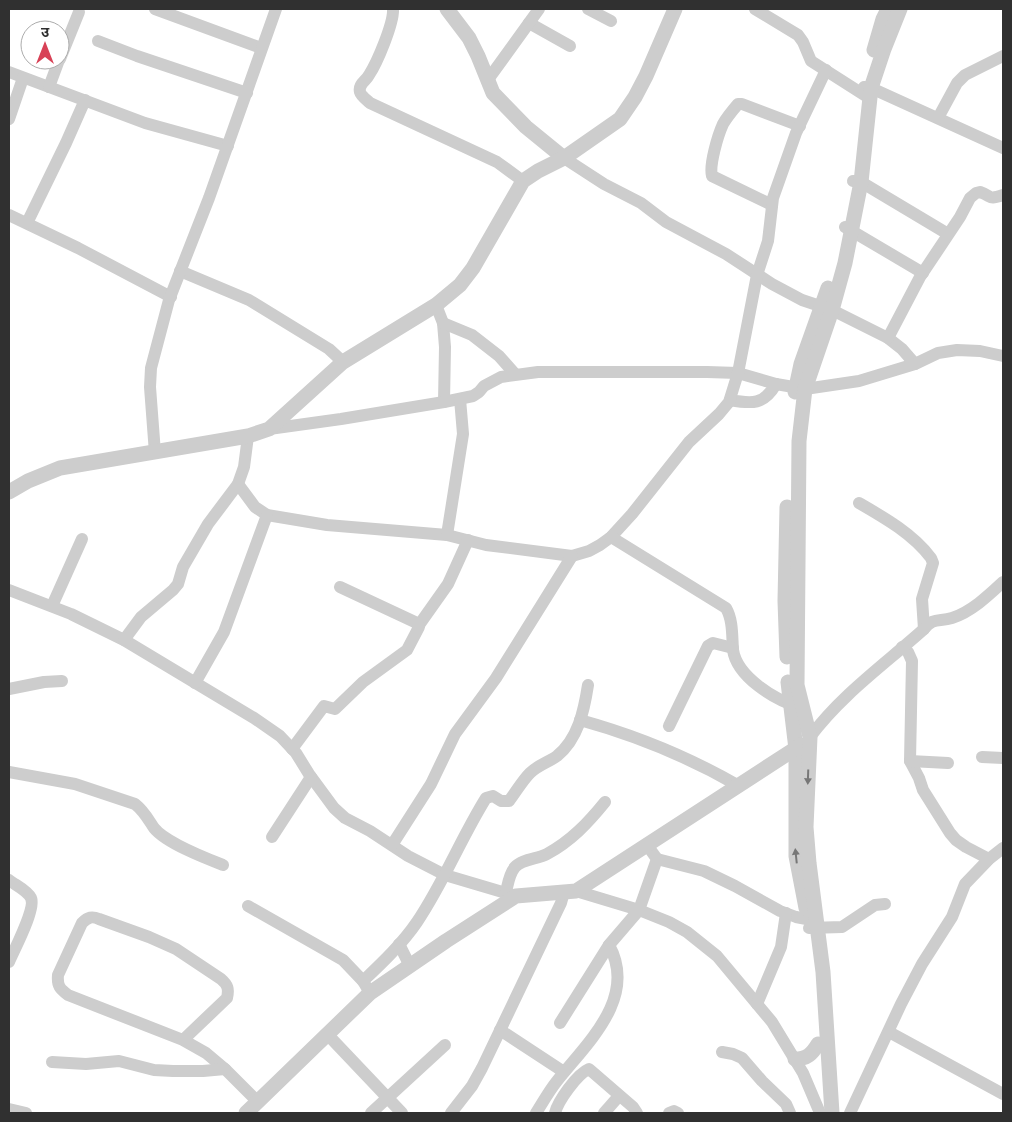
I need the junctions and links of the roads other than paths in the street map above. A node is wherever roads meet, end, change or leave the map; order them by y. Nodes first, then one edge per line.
1 (155, 9) edge
2 (276, 9) edge
3 (393, 9) edge
4 (447, 9) edge
5 (539, 9) edge
6 (588, 9) edge
7 (675, 9) edge
8 (755, 9) edge
9 (888, 9) edge
10 (900, 9) edge
11 (79, 12) dead end
12 (611, 21) dead end
13 (529, 23) junction
14 (70, 34) edge
15 (98, 41) dead end
16 (570, 46) dead end
17 (261, 48) junction
18 (1003, 56) edge
19 (56, 70) edge
20 (826, 70) junction
21 (9, 72) edge
22 (24, 78) junction
23 (487, 81) junction
24 (49, 86) junction
25 (247, 92) junction
26 (867, 92) junction
27 (85, 100) junction
28 (938, 118) junction
29 (9, 119) edge
30 (800, 126) junction
31 (228, 146) junction
32 (1003, 148) edge
33 (564, 158) junction
34 (523, 181) junction
35 (857, 181) junction
36 (1003, 195) edge
37 (772, 205) junction
38 (9, 215) edge
39 (27, 223) junction
40 (848, 228) junction
41 (948, 234) junction
42 (180, 271) junction
43 (923, 273) junction
44 (756, 276) junction
45 (171, 296) junction
46 (436, 305) junction
47 (827, 308) junction
48 (443, 323) junction
49 (888, 338) junction
50 (1003, 356) edge
51 (343, 362) junction
52 (915, 364) junction
53 (738, 373) junction
54 (515, 374) junction
55 (776, 384) junction
56 (800, 388) junction
57 (460, 399) junction
58 (730, 400) junction
59 (444, 402) junction
60 (270, 429) junction
61 (248, 436) junction
62 (155, 453) junction
63 (238, 484) junction
64 (9, 492) edge
65 (859, 503) dead end
66 (267, 514) junction
67 (447, 535) junction
68 (611, 537) junction
69 (82, 539) dead end
70 (468, 540) junction
71 (572, 556) junction
72 (1003, 582) edge
73 (340, 587) dead end
74 (9, 590) edge
75 (52, 606) junction
76 (419, 625) junction
77 (924, 629) junction
78 (124, 640) junction
79 (902, 647) junction
80 (733, 648) junction
81 (62, 681) dead end
82 (195, 683) junction
83 (588, 685) dead end
84 (9, 689) edge
85 (797, 707) junction
86 (580, 720) junction
87 (669, 726) dead end
88 (810, 737) junction
89 (292, 749) junction
90 (796, 749) junction
91 (982, 757) dead end
92 (1003, 758) edge
93 (910, 761) junction
94 (948, 763) dead end
95 (9, 772) edge
96 (312, 778) junction
97 (739, 786) junction
98 (605, 802) dead end
99 (272, 837) dead end
100 (392, 845) junction
101 (647, 845) junction
102 (998, 854) edge
103 (657, 859) junction
104 (223, 865) dead end
105 (445, 875) junction
106 (9, 880) edge
107 (570, 891) junction
108 (511, 894) junction
109 (885, 904) dead end
110 (248, 906) dead end
111 (639, 910) junction
112 (786, 914) junction
113 (813, 924) junction
114 (399, 944) junction
115 (609, 945) junction
116 (9, 962) edge
117 (410, 966) junction
118 (366, 988) junction
119 (757, 1004) junction
120 (560, 1023) dead end
121 (500, 1030) junction
122 (889, 1032) junction
123 (328, 1035) junction
124 (183, 1040) junction
125 (818, 1044) junction
126 (445, 1046) dead end
127 (722, 1052) dead end
128 (795, 1060) junction
129 (52, 1062) dead end
130 (225, 1068) junction
131 (564, 1072) junction
132 (1003, 1094) edge
133 (619, 1096) junction
134 (387, 1099) junction
135 (258, 1102) junction
136 (9, 1109) edge
137 (26, 1113) edge
138 (246, 1113) edge
139 (371, 1113) edge
140 (402, 1113) edge
141 (451, 1113) edge
142 (536, 1113) edge
143 (555, 1113) edge
144 (604, 1113) edge
145 (637, 1113) edge
146 (669, 1113) edge
147 (678, 1113) edge
148 (790, 1113) edge
149 (822, 1113) edge
150 (832, 1113) edge
151 (850, 1113) edge

1 - 17 street
2 - 17 street
3 - 34 street
4 - 23 street
5 - 13 street
6 - 12 street
7 - 33 street
8 - 20 street
9 - 26 street
10 - 26 street
11 - 14 street
13 - 16 street
13 - 23 street
15 - 25 street
17 - 25 street
18 - 28 street
19 - 24 street
20 - 26 street
20 - 30 street
21 - 22 street
22 - 24 street
22 - 29 street
23 - 33 street
24 - 27 street
25 - 31 street
26 - 28 street
26 - 35 street
27 - 31 street
27 - 39 street
28 - 32 street
30 - 37 street
30 - 37 street
31 - 42 street
33 - 34 street
33 - 44 street
34 - 46 street
35 - 40 street
35 - 41 street
36 - 41 street
37 - 44 street
38 - 39 street
39 - 45 street
40 - 43 street
40 - 47 street
41 - 43 street
42 - 45 street
42 - 51 street
43 - 49 street
44 - 47 street
44 - 53 street
45 - 62 street
46 - 48 street
46 - 51 street
47 - 49 street
47 - 56 street
48 - 54 street
48 - 59 street
49 - 52 street
50 - 52 street
51 - 60 street
52 - 56 street
53 - 54 street
53 - 55 street
53 - 58 street
54 - 57 street
55 - 56 street
55 - 58 street
56 - 85 street
57 - 59 street
57 - 67 street
58 - 68 street
59 - 60 street
60 - 61 street
61 - 62 street
61 - 63 street
62 - 64 street
63 - 66 street
63 - 78 street
65 - 77 street
66 - 67 street
66 - 82 street
67 - 70 street
68 - 71 street
68 - 80 street
69 - 75 street
70 - 71 street
70 - 76 street
71 - 100 street
72 - 77 street
73 - 76 street
74 - 75 street
75 - 78 street
76 - 89 street
77 - 79 street
78 - 82 street
79 - 88 street
79 - 93 street
80 - 85 street
80 - 87 street
81 - 84 street
82 - 89 street
83 - 86 street
85 - 88 street
85 - 90 street
86 - 97 street
86 - 105 street
88 - 90 street
88 -> 113 street
89 - 96 street
90 - 97 street
113 -> 90 street
91 - 92 street
93 - 94 street
93 - 102 street
95 - 104 street
96 - 99 street
96 - 100 street
97 - 101 street
98 - 108 street
100 - 105 street
101 - 103 street
101 - 107 street
102 - 122 street
103 - 111 street
103 - 112 street
105 - 108 street
105 - 114 street
106 - 116 street
107 - 108 street
107 - 111 street
107 - 121 street
108 - 117 street
109 - 113 street
110 - 118 street
111 - 115 street
111 - 119 street
112 - 113 street
112 - 119 street
113 - 125 street
113 - 150 street
114 - 117 street
114 - 118 street
115 - 120 street
115 - 131 street
117 - 118 street
118 - 123 street
119 - 128 street
121 - 131 street
121 - 141 street
122 - 132 street
122 - 151 street
123 - 134 street
123 - 135 street
124 - 124 street
124 - 130 street
125 - 128 street
125 - 149 street
126 - 134 street
127 - 148 street
128 - 149 street
129 - 130 street
130 - 135 street
131 - 142 street
133 - 143 street
133 - 144 street
133 - 145 street
134 - 139 street
134 - 140 street
135 - 138 street
136 - 137 street
146 - 147 street

